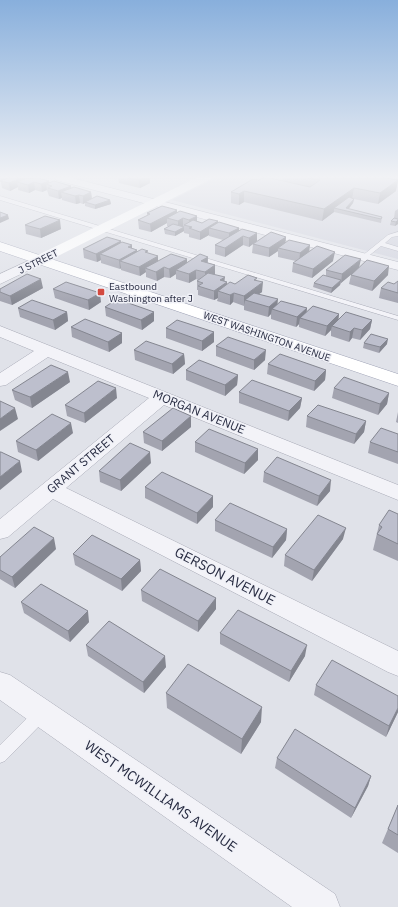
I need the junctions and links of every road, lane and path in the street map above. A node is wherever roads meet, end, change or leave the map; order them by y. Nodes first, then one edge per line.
1 (74, 220) edge
2 (121, 220) edge
3 (223, 220) edge
4 (103, 229) junction
5 (398, 234) edge
6 (380, 244) junction
7 (0, 246) edge
8 (398, 249) edge
9 (364, 257) junction
10 (41, 259) junction
11 (398, 266) edge
12 (0, 280) edge
13 (398, 318) edge
14 (0, 331) edge
15 (48, 350) junction
16 (397, 378) edge
17 (0, 381) edge
18 (162, 397) junction
19 (51, 489) junction
20 (398, 494) edge
21 (0, 531) edge
22 (398, 664) edge
23 (0, 684) edge
24 (42, 713) junction
25 (0, 756) edge
26 (322, 907) edge

1 - 4 lane
2 - 4 main road, J STREET
3 - 9 street
4 - 10 main road, J STREET
4 - 13 lane
5 - 6 lane
6 - 8 lane
6 - 9 lane
7 - 10 main road, WEST WASHINGTON AVENUE
9 - 11 street
10 - 12 street, J STREET
10 - 16 main road, WEST WASHINGTON AVENUE
14 - 15 street, MORGAN AVENUE
15 - 17 street
15 - 18 street, MORGAN AVENUE
18 - 19 street, GRANT STREET
18 - 20 street, MORGAN AVENUE
19 - 21 street, GRANT STREET
19 - 22 street, GERSON AVENUE
23 - 24 street, WEST MCWILLIAMS AVENUE
24 - 25 lane
24 - 26 street, WEST MCWILLIAMS AVENUE

